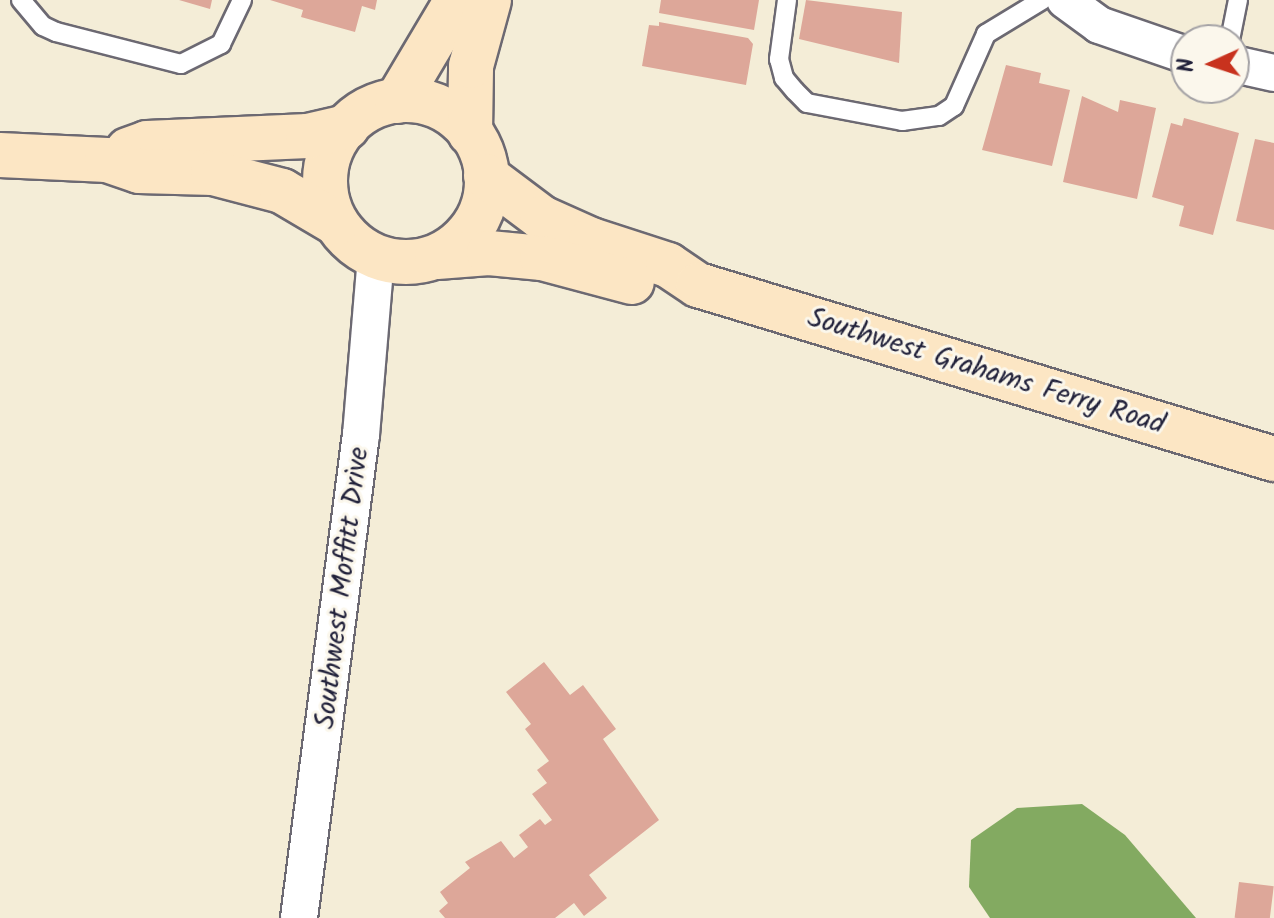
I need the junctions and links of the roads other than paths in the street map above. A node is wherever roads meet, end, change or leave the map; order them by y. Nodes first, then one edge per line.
1 (21, 0) edge
2 (242, 0) edge
3 (457, 0) edge
4 (489, 0) edge
5 (787, 0) edge
6 (1042, 0) edge
7 (1065, 0) edge
8 (1238, 0) edge
9 (1233, 24) edge
10 (1170, 49) edge
11 (1250, 68) edge
12 (1274, 73) edge
13 (397, 101) junction
14 (347, 127) junction
15 (470, 133) junction
16 (0, 155) edge
17 (107, 160) junction
18 (486, 176) junction
19 (336, 223) junction
20 (376, 257) junction
21 (437, 257) junction
22 (698, 285) junction
23 (1274, 459) edge
24 (299, 918) edge

1 - 2 lane
3 - 13 main road
4 - 15 main road
5 - 6 lane
7 - 10 street
8 - 9 lane
11 - 12 street
13 - 14 main road
13 - 15 main road
14 - 17 main road
14 - 19 main road
15 - 18 main road
16 - 17 main road
17 - 19 main road
18 - 21 main road
18 - 22 main road, Southwest Grahams Ferry Road
19 - 20 main road
20 - 21 main road
20 - 24 street, Southwest Moffitt Drive
21 - 22 main road, Southwest Grahams Ferry Road
22 - 23 main road, Southwest Grahams Ferry Road

